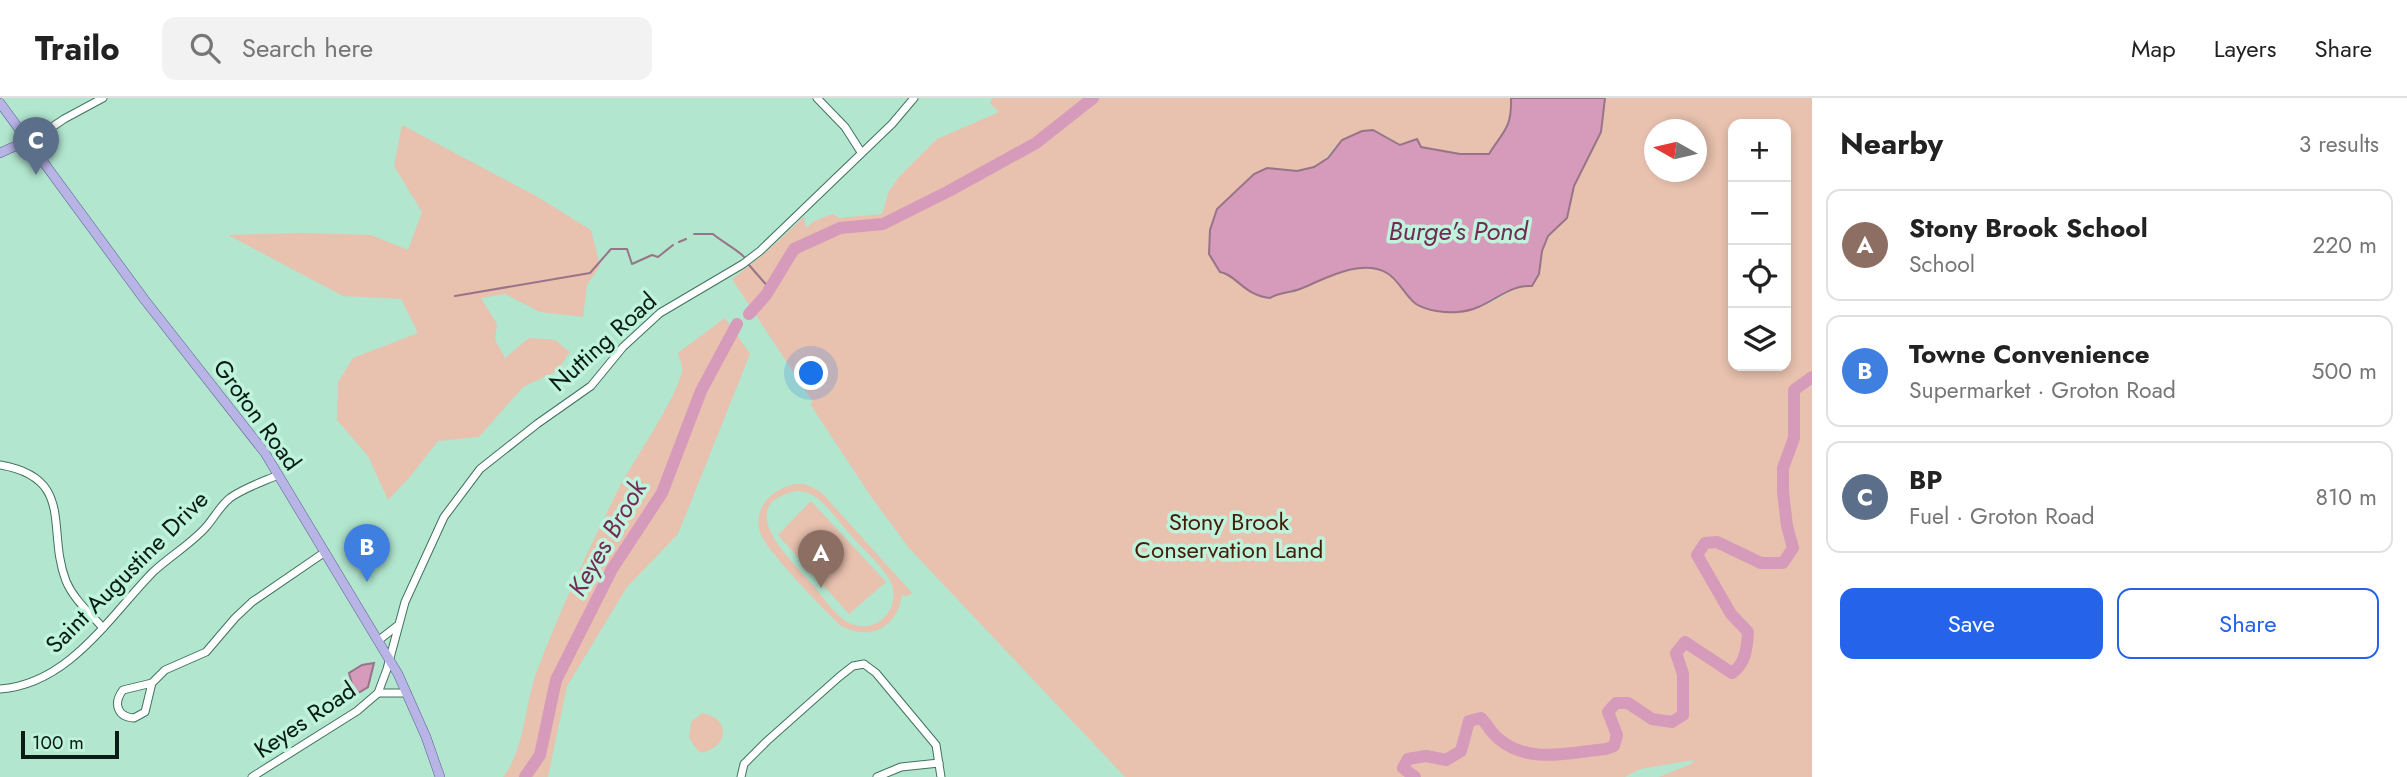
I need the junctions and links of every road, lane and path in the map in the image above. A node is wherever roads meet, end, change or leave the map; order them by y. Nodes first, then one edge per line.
1 (103, 98) edge
2 (817, 98) edge
3 (914, 98) edge
4 (0, 103) edge
5 (30, 142) junction
6 (861, 152) junction
7 (0, 153) edge
8 (0, 465) edge
9 (278, 475) junction
10 (325, 552) junction
11 (398, 626) junction
12 (103, 628) junction
13 (379, 640) junction
14 (390, 660) junction
15 (152, 683) junction
16 (0, 690) edge
17 (378, 693) junction
18 (407, 693) junction
19 (939, 763) junction
20 (252, 777) edge
21 (440, 777) edge
22 (741, 777) edge
23 (877, 777) edge
24 (941, 777) edge

1 - 5 street
2 - 6 street
3 - 6 street, Nutting Road
4 - 5 main road, Groton Road
5 - 7 main road
5 - 9 main road, Groton Road
6 - 11 street, Nutting Road
8 - 12 street
9 - 10 main road, Groton Road
9 - 12 street, Saint Augustine Drive
10 - 13 main road, Groton Road
10 - 15 street
11 - 13 street
11 - 14 street, Nutting Road
12 - 16 street, Saint Augustine Drive
13 - 14 main road, Groton Road
14 - 17 street, Keyes Road
14 - 18 main road, Groton Road
15 - 15 street
17 - 18 street, Keyes Road
17 - 20 street, Keyes Road
18 - 21 main road, Groton Road
19 - 22 street
19 - 23 street
19 - 24 street

